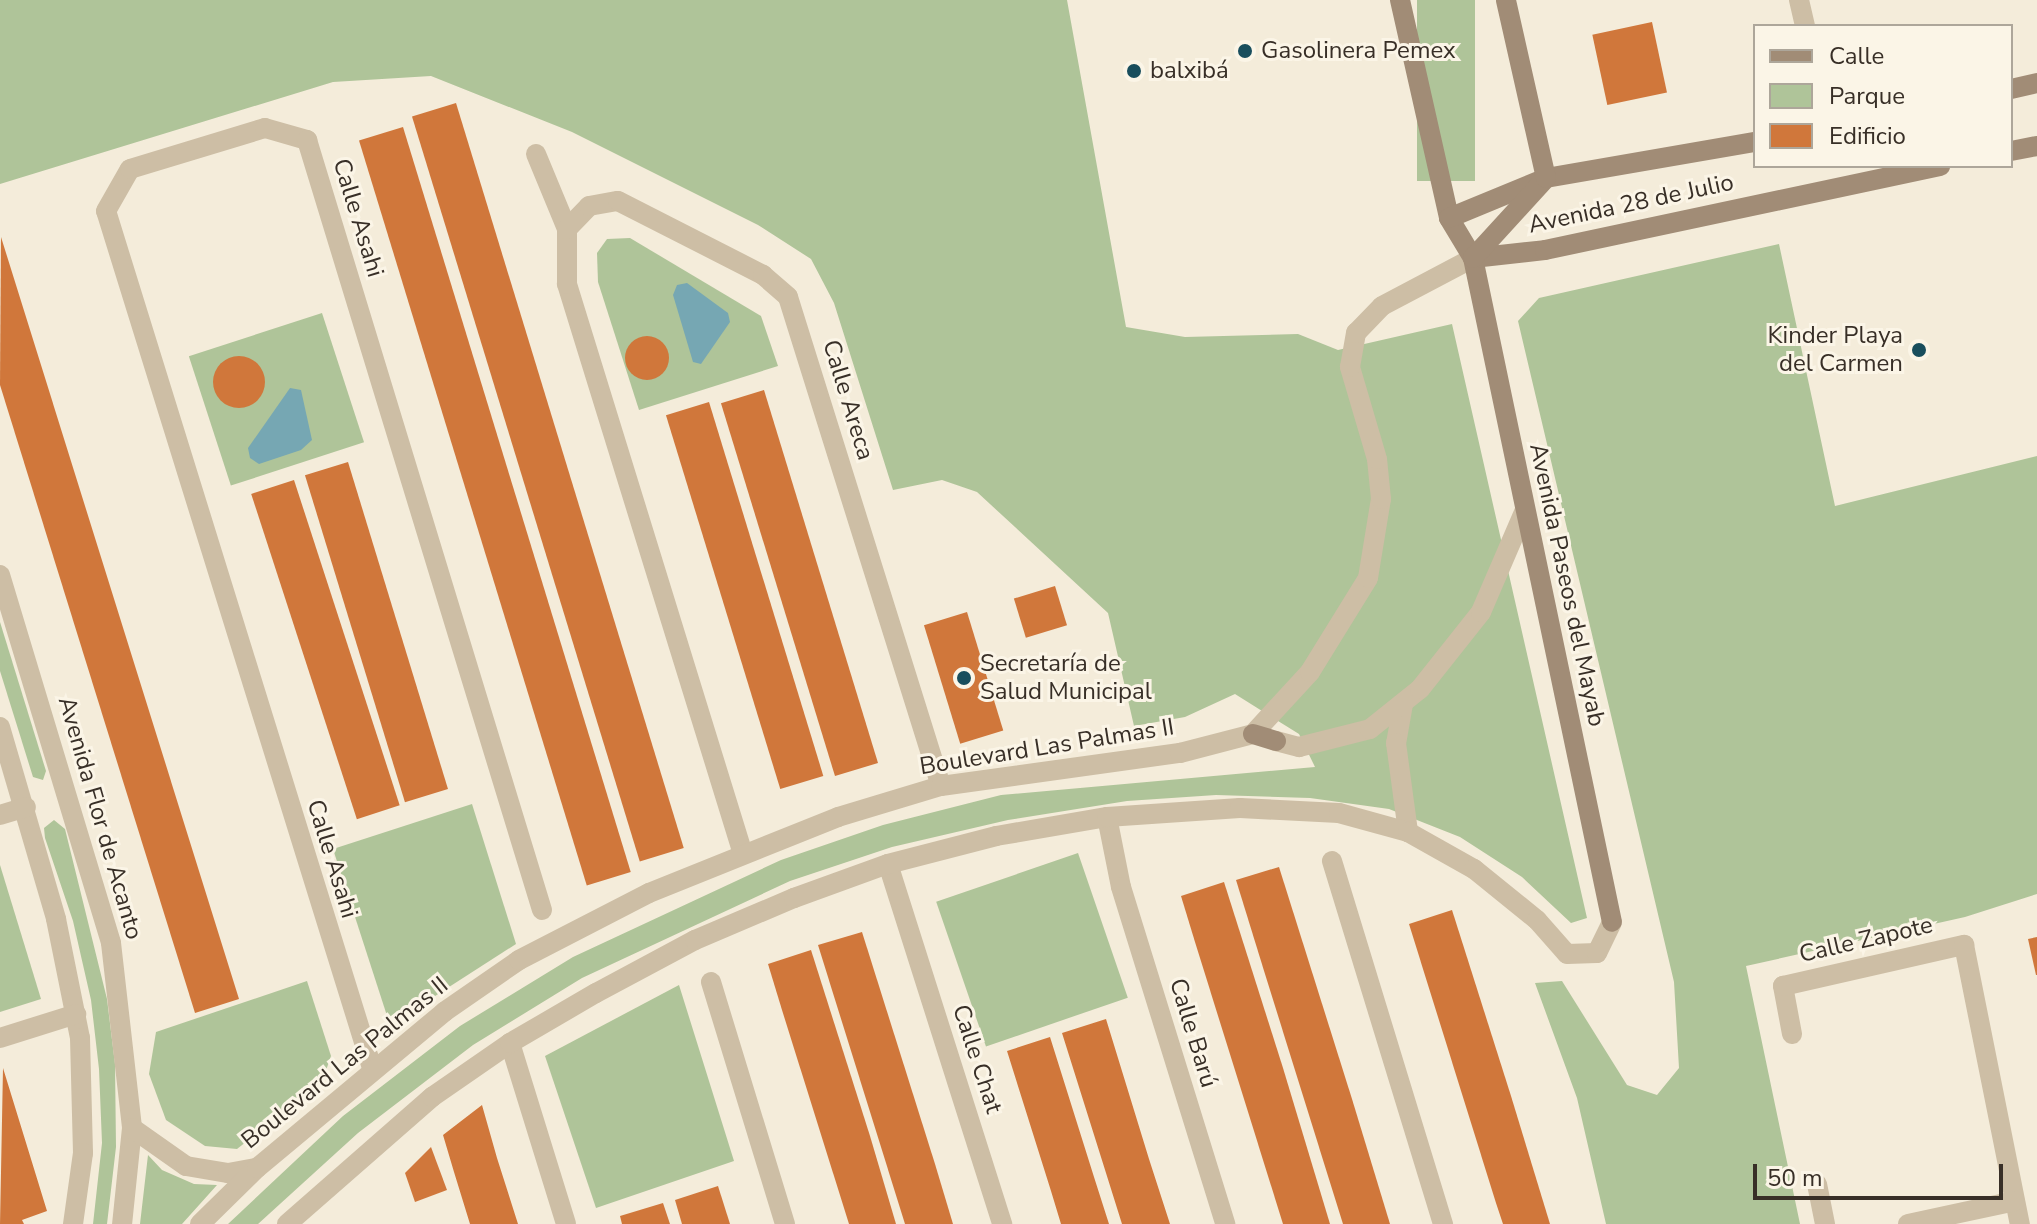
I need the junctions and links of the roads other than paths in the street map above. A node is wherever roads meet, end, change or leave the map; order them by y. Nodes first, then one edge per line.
1 (1400, 0) edge
2 (1506, 0) edge
3 (1799, 0) edge
4 (1805, 24) edge
5 (2037, 83) edge
6 (2013, 89) edge
7 (1753, 142) edge
8 (2037, 146) edge
9 (2013, 151) edge
10 (536, 154) dead end
11 (1931, 168) edge
12 (1546, 178) junction
13 (1449, 218) junction
14 (567, 229) junction
15 (1473, 258) junction
16 (1524, 512) junction
17 (0, 575) edge
18 (1403, 704) junction
19 (0, 727) edge
20 (1253, 734) junction
21 (1276, 741) joint
22 (941, 786) junction
23 (26, 807) junction
24 (0, 815) edge
25 (1107, 817) junction
26 (1408, 832) junction
27 (743, 854) junction
28 (1332, 861) dead end
29 (888, 864) junction
30 (542, 910) dead end
31 (1612, 922) joint
32 (711, 982) dead end
33 (76, 1014) junction
34 (1792, 1034) dead end
35 (0, 1038) edge
36 (510, 1043) junction
37 (372, 1068) junction
38 (132, 1128) junction
39 (257, 1168) junction
40 (1817, 1184) dead end
41 (2015, 1201) junction
42 (73, 1224) edge
43 (122, 1224) edge
44 (200, 1224) edge
45 (287, 1224) edge
46 (566, 1224) edge
47 (785, 1224) edge
48 (1002, 1224) edge
49 (1225, 1224) edge
50 (1443, 1224) edge
51 (1825, 1224) edge
52 (1908, 1224) edge
53 (2020, 1224) edge

1 - 13 main road, Avenida Paseos del Mayab
2 - 12 main road
3 - 4 street
5 - 6 main road
7 - 12 main road, Avenida 28 de Julio
8 - 9 main road
10 - 14 street
11 - 15 main road, Avenida 28 de Julio
12 - 13 main road, Avenida 28 de Julio
12 - 15 main road
13 - 15 main road, Avenida Paseos del Mayab
14 - 22 street, Calle Areca
14 - 27 street
15 - 16 main road, Avenida Paseos del Mayab
15 - 20 street
16 - 18 street
16 - 31 main road, Avenida Paseos del Mayab
17 - 38 street, Avenida Flor de Acanto
18 - 21 street
18 - 26 street
19 - 23 street
20 - 21 main road
20 - 22 street, Boulevard Las Palmas II
22 - 27 street, Boulevard Las Palmas II
23 - 24 street
23 - 33 street
25 - 26 street
25 - 29 street
25 - 49 street, Calle Barú
26 - 31 street
27 - 37 street, Boulevard Las Palmas II
28 - 50 street
29 - 36 street
29 - 48 street, Calle Chat
30 - 37 street, Calle Asahi
32 - 47 street
33 - 35 street
33 - 42 street
34 - 41 street, Calle Zapote
36 - 45 street
36 - 46 street
37 - 39 street, Boulevard Las Palmas II
38 - 39 street
38 - 43 street, Avenida Flor de Acanto
39 - 44 street, Boulevard Las Palmas II
40 - 51 street
41 - 52 street
41 - 53 street, Calle Zapote

